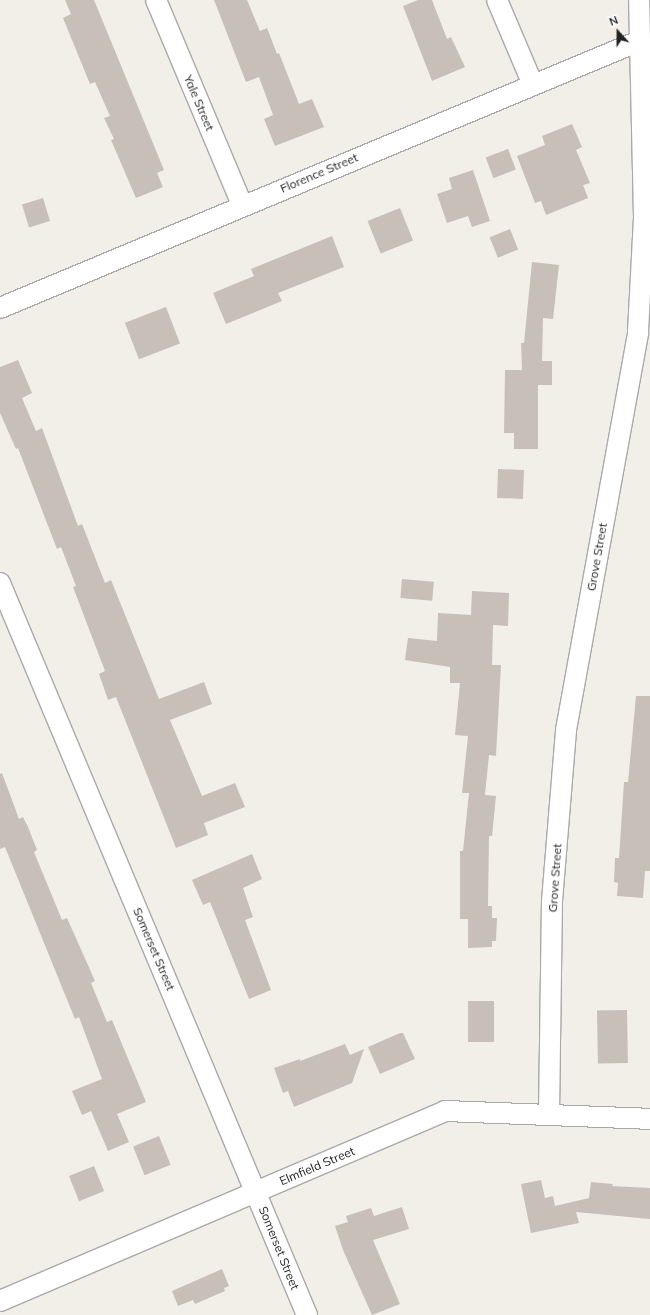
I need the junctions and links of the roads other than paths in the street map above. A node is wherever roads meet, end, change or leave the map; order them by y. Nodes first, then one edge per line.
1 (156, 0) edge
2 (497, 0) edge
3 (639, 0) edge
4 (639, 41) junction
5 (533, 85) junction
6 (242, 205) junction
7 (0, 308) edge
8 (0, 583) edge
9 (548, 1115) junction
10 (650, 1119) edge
11 (256, 1193) junction
12 (0, 1301) edge
13 (306, 1315) edge

1 - 6 street, Yale Street
2 - 5 street
3 - 4 street, Grove Street
4 - 5 street, Florence Street
4 - 9 street, Grove Street
5 - 6 street, Florence Street
6 - 7 street, Florence Street
8 - 11 street, Somerset Street
9 - 10 street, Elmfield Street
9 - 11 street, Elmfield Street
11 - 12 street, Elmfield Street
11 - 13 street, Somerset Street

